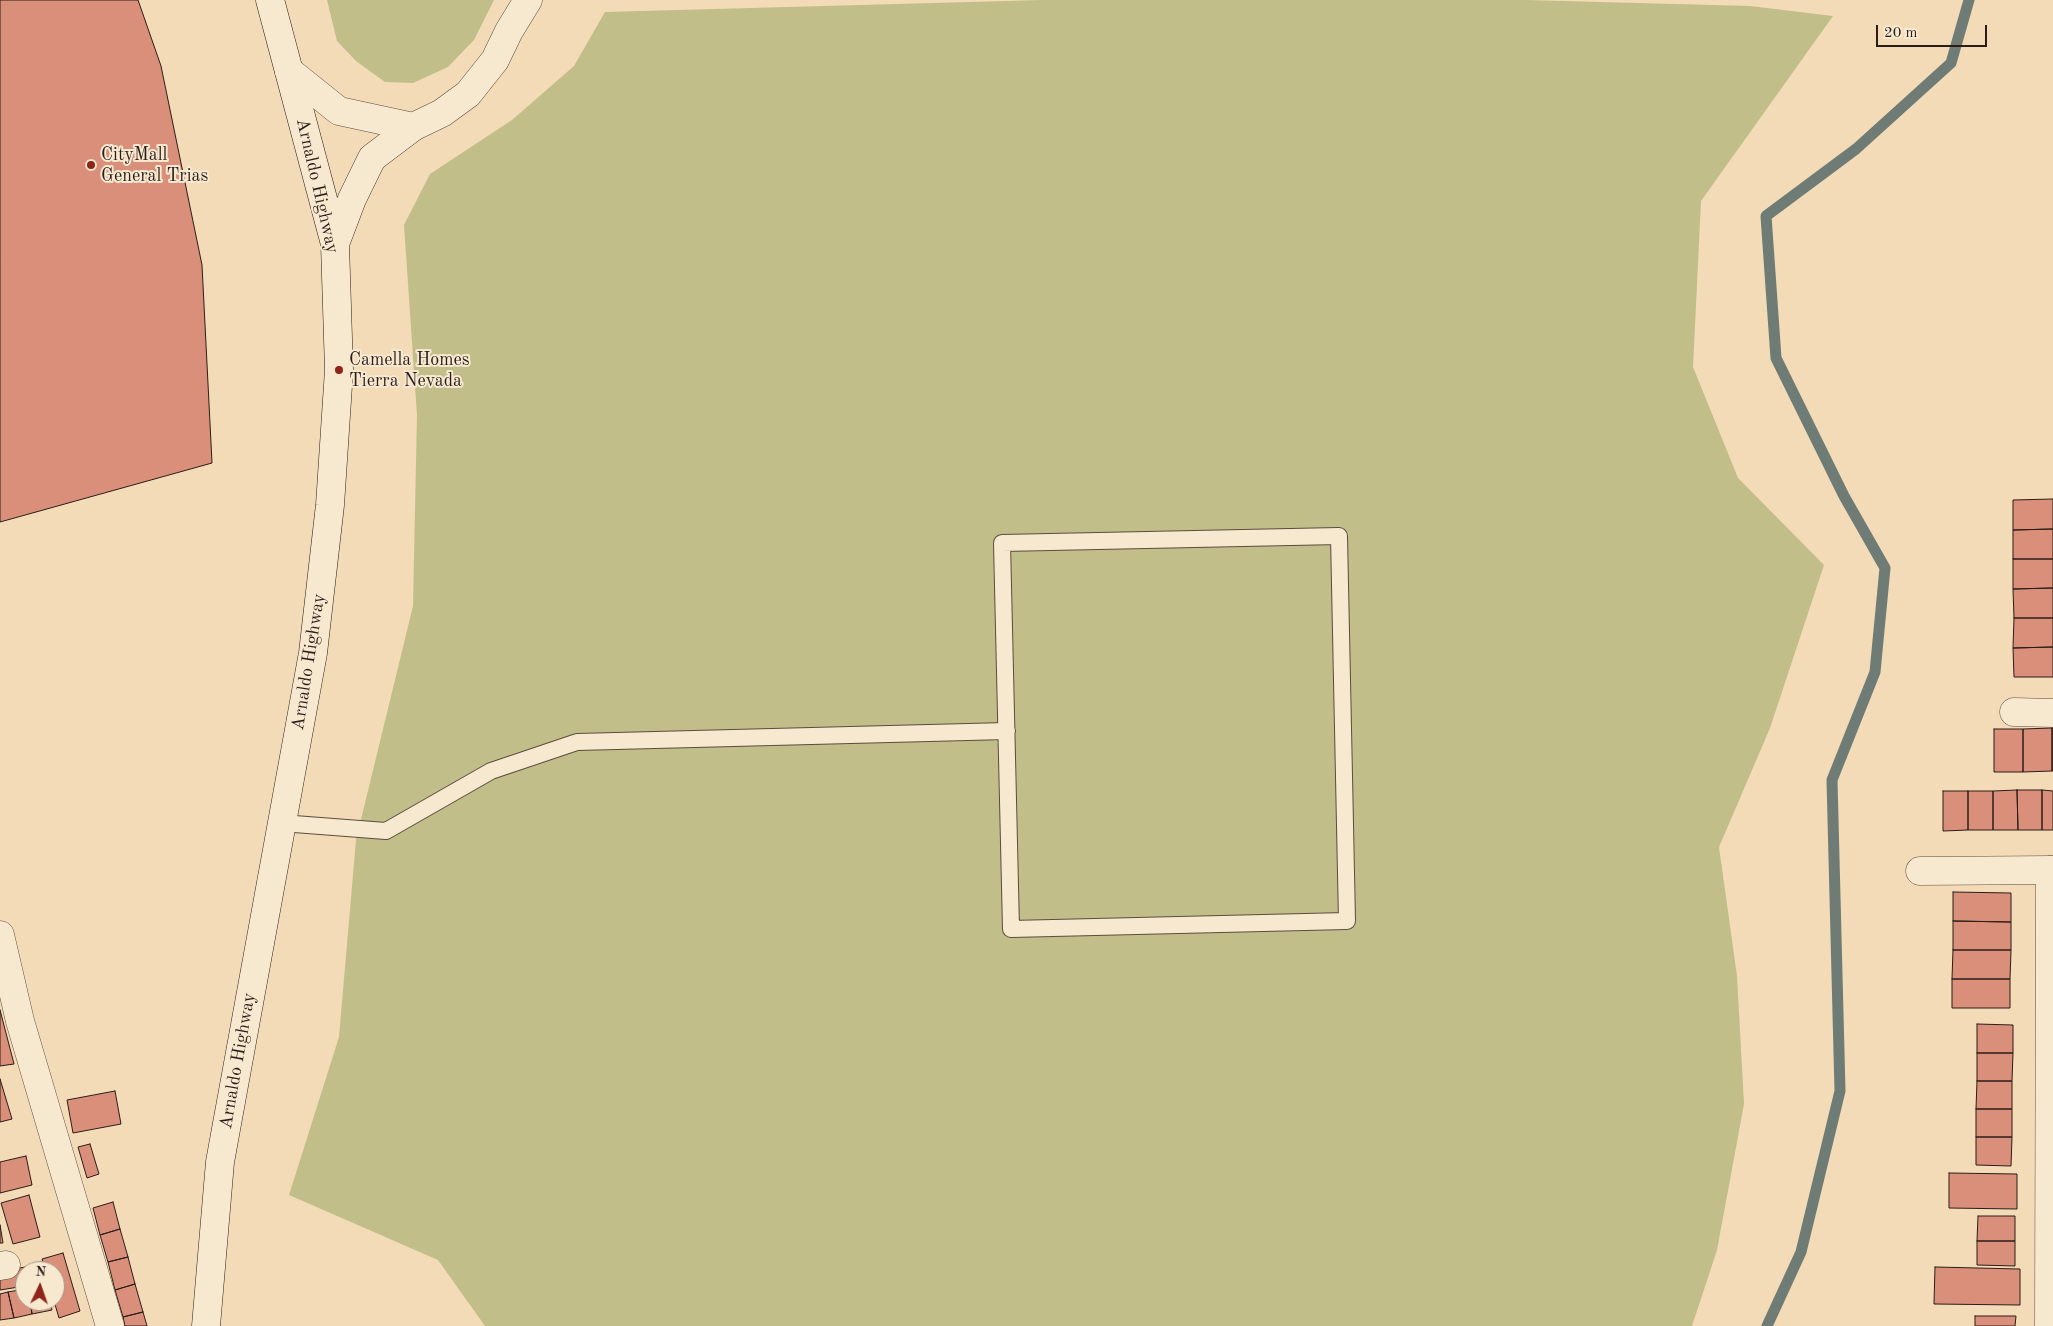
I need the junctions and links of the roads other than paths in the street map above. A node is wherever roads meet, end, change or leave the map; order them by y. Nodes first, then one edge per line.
1 (270, 0) edge
2 (528, 0) edge
3 (289, 71) junction
4 (413, 127) junction
5 (335, 244) junction
6 (2014, 712) dead end
7 (2053, 713) edge
8 (1007, 731) junction
9 (281, 823) junction
10 (2051, 870) edge
11 (1920, 871) dead end
12 (0, 935) edge
13 (2051, 1016) edge
14 (2050, 1317) edge
15 (110, 1326) edge
16 (206, 1326) edge

1 - 3 main road, Arnaldo Highway
2 - 4 main road
3 - 4 main road
3 - 5 main road, Arnaldo Highway
4 - 5 main road
5 - 9 main road, Arnaldo Highway
6 - 7 main road
8 - 8 lane
8 - 9 lane
9 - 16 main road, Arnaldo Highway
10 - 11 main road
10 - 13 main road
12 - 15 main road
13 - 14 main road

